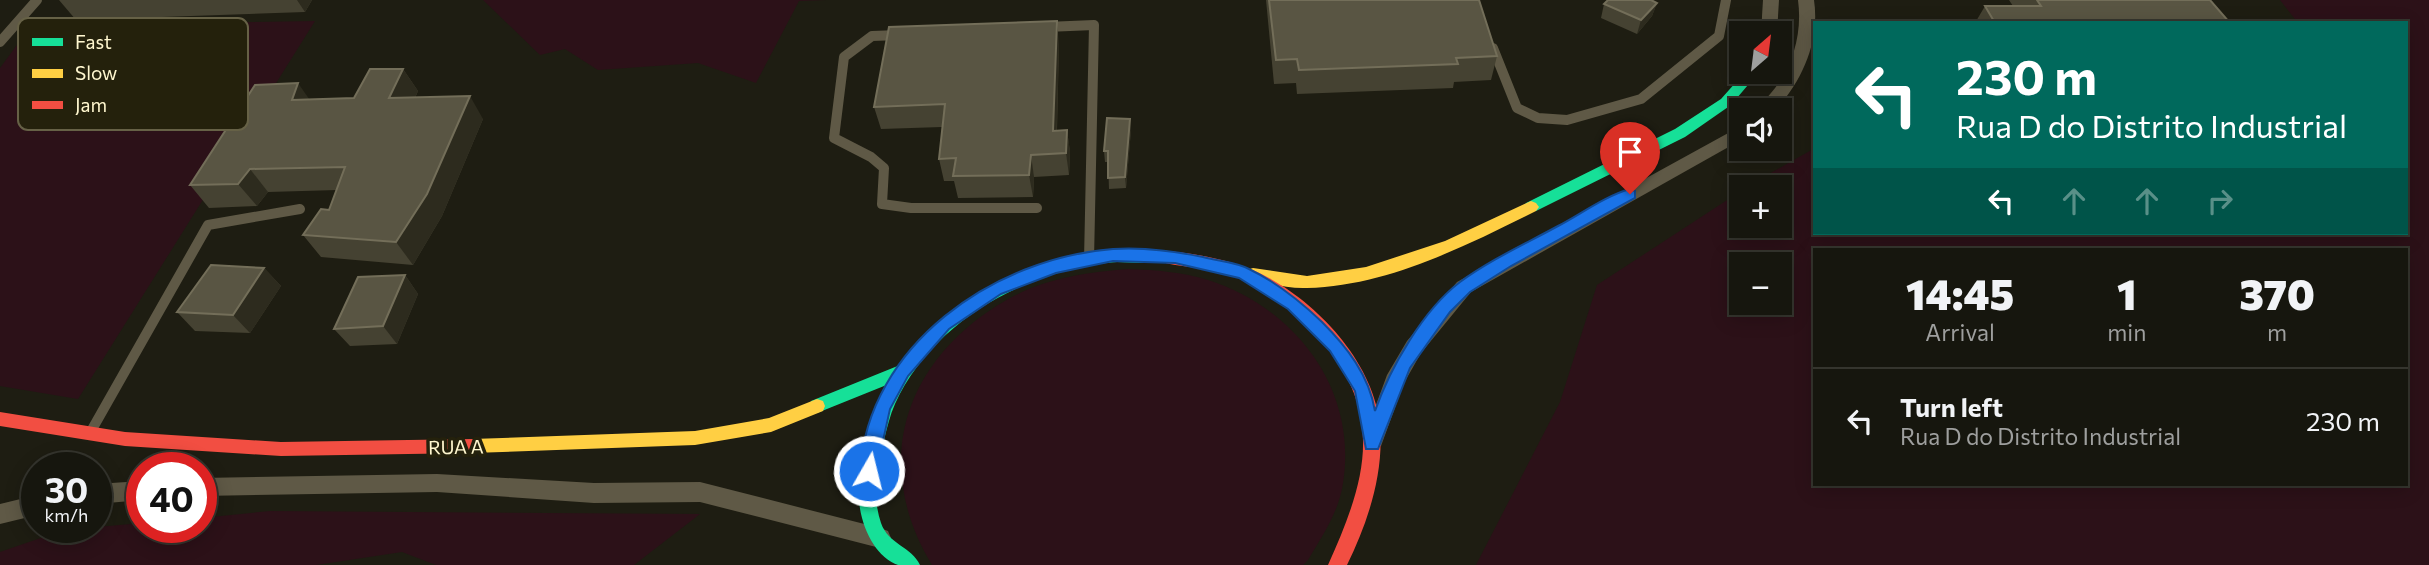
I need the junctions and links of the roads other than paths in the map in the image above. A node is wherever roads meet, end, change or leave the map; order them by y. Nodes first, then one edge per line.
1 (37, 0) edge
2 (1726, 0) edge
3 (1771, 0) edge
4 (1805, 0) edge
5 (21, 18) edge
6 (1770, 21) edge
7 (18, 22) edge
8 (1039, 28) edge
9 (914, 34) edge
10 (1488, 36) edge
11 (0, 42) edge
12 (1742, 84) edge
13 (1775, 98) edge
14 (1729, 139) edge
15 (1037, 208) dead end
16 (300, 209) dead end
17 (1089, 260) junction
18 (1243, 273) junction
19 (902, 371) junction
20 (0, 419) edge
21 (89, 433) junction
22 (1372, 444) junction
23 (217, 487) edge
24 (21, 508) edge
25 (0, 513) edge
26 (880, 538) junction
27 (911, 565) edge
28 (1337, 565) edge

1 - 5 lane
2 - 10 lane
3 - 6 street
4 - 13 street
7 - 11 lane
8 - 17 lane
9 - 15 lane
12 - 18 street
14 - 22 street
16 - 21 lane
17 - 18 street
17 - 19 street
18 - 22 street
19 - 21 street, RUA A
19 - 26 street
20 - 21 street, RUA A
22 - 28 street
23 - 26 street, RUA A
24 - 25 street
26 - 27 street

